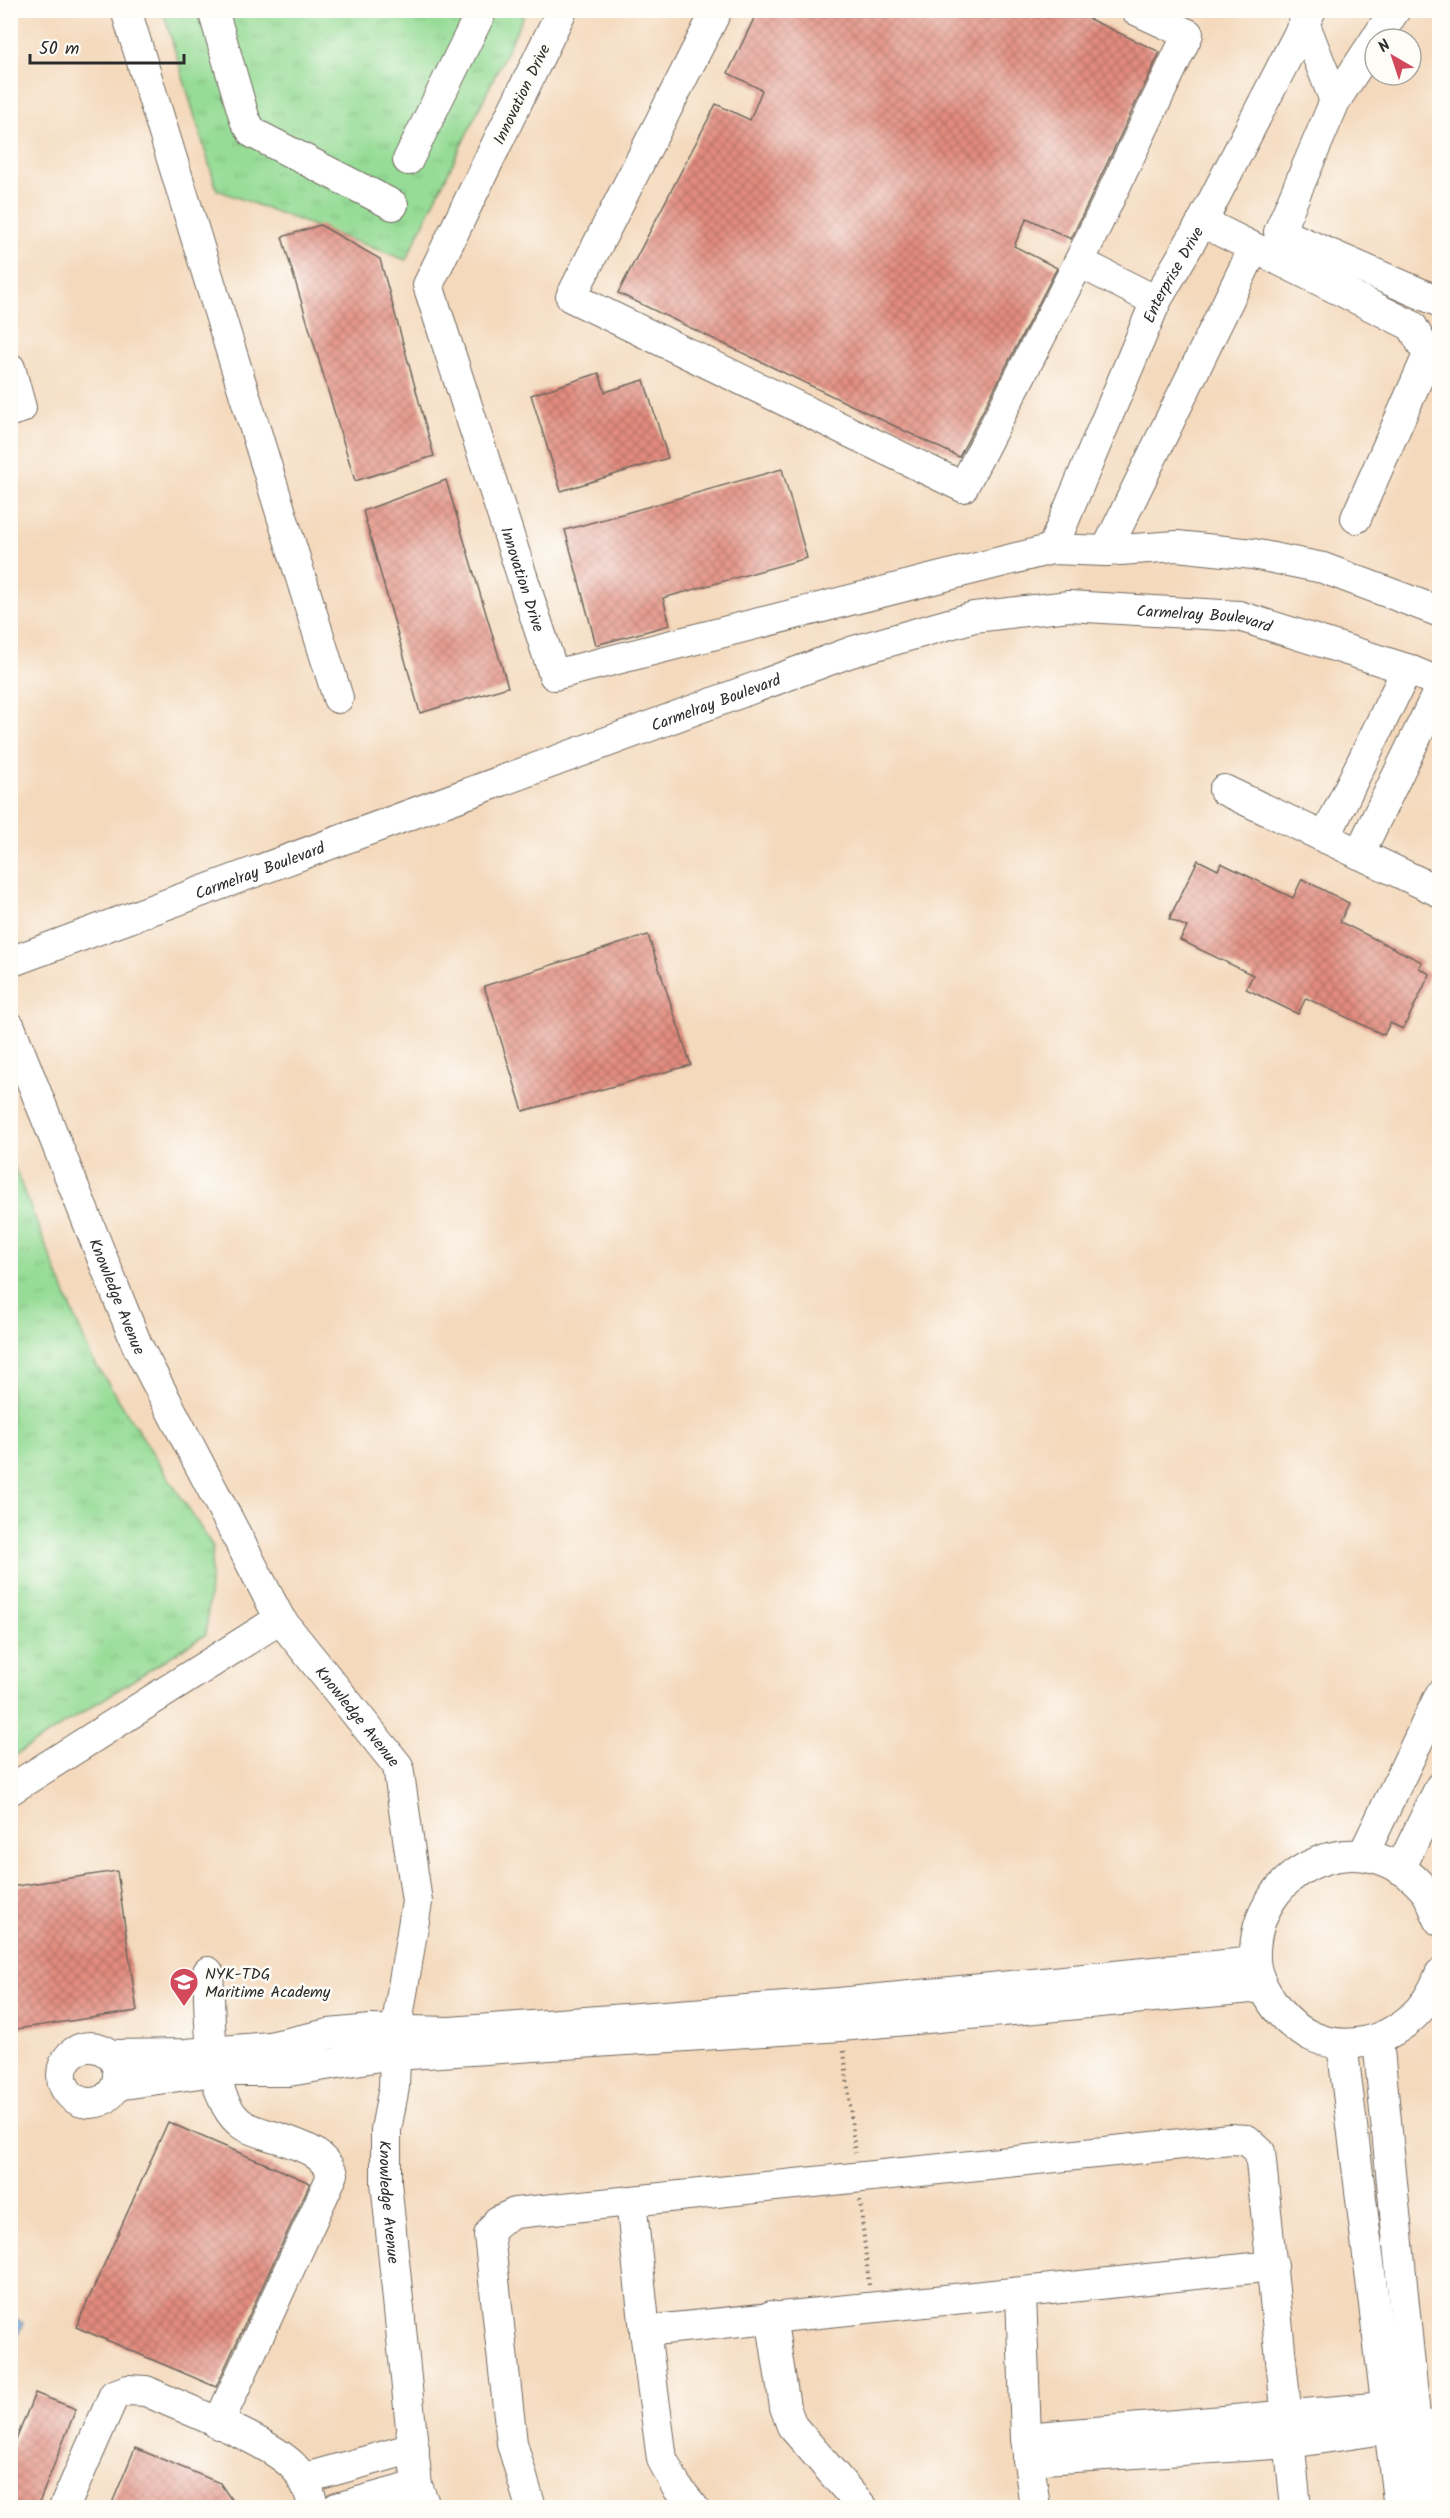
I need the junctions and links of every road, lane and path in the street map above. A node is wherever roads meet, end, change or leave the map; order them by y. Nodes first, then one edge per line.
1 (126, 10) edge
2 (213, 10) edge
3 (482, 10) edge
4 (562, 10) edge
5 (717, 10) edge
6 (1137, 10) edge
7 (1395, 10) edge
8 (1308, 18) edge
9 (1384, 27) edge
10 (1363, 58) edge
11 (1335, 101) junction
12 (408, 160) dead end
13 (393, 206) dead end
14 (1202, 222) junction
15 (1253, 249) junction
16 (1079, 262) junction
17 (1156, 301) junction
18 (1440, 302) edge
19 (10, 368) edge
20 (10, 411) edge
21 (1356, 518) dead end
22 (1052, 549) junction
23 (1106, 551) junction
24 (1440, 612) edge
25 (1407, 669) junction
26 (1440, 682) edge
27 (1440, 688) edge
28 (338, 698) dead end
29 (1224, 790) dead end
30 (1325, 837) junction
31 (1359, 854) junction
32 (1440, 892) edge
33 (10, 962) edge
34 (14, 1044) edge
35 (280, 1619) junction
36 (1440, 1695) edge
37 (1440, 1787) edge
38 (10, 1790) edge
39 (1363, 1855) junction
40 (1400, 1869) junction
41 (1440, 1921) edge
42 (208, 1972) dead end
43 (1259, 1974) junction
44 (1440, 1974) edge
45 (1378, 2040) junction
46 (395, 2044) junction
47 (1342, 2044) junction
48 (110, 2055) junction
49 (214, 2061) junction
50 (117, 2085) junction
51 (630, 2201) junction
52 (1273, 2266) junction
53 (1021, 2293) junction
54 (771, 2316) junction
55 (645, 2331) junction
56 (1409, 2418) edge
57 (218, 2424) junction
58 (1289, 2429) junction
59 (414, 2448) junction
60 (1027, 2449) junction
61 (302, 2479) junction
62 (421, 2497) edge
63 (64, 2508) edge
64 (314, 2508) edge
65 (337, 2508) edge
66 (531, 2508) edge
67 (694, 2508) edge
68 (863, 2508) edge
69 (1035, 2508) edge
70 (1296, 2508) edge
71 (1400, 2508) edge
72 (1424, 2508) edge

1 - 28 street
2 - 13 street
3 - 12 street
4 - 22 street, Innovation Drive
5 - 16 street
6 - 16 street
7 - 9 street
8 - 11 street
8 - 14 street, Enterprise Drive
10 - 11 street
11 - 18 street
14 - 15 street
14 - 17 street, Enterprise Drive
15 - 21 street
15 - 23 street
16 - 17 street
17 - 22 street, Enterprise Drive
19 - 20 street
22 - 23 street
23 - 24 street
25 - 26 street, Carmelray Boulevard
25 - 30 street
25 - 33 street, Carmelray Boulevard
27 - 31 street
29 - 30 street
30 - 31 street
31 - 32 street
34 - 35 street, Knowledge Avenue
35 - 38 street
35 - 46 street, Knowledge Avenue
36 - 39 street
37 - 40 street
39 - 40 street
39 - 43 street
40 - 41 street
42 - 49 street
43 - 46 street
43 - 47 street
44 - 45 street
45 - 47 street
45 - 56 street
46 - 49 street
46 - 59 street, Knowledge Avenue
47 - 56 street
48 - 49 street
48 - 50 street
48 - 50 street
49 - 50 street
49 - 57 street
51 - 52 street
51 - 55 street
51 - 66 street
52 - 53 street
52 - 58 street
53 - 54 street
53 - 60 street
54 - 55 street
54 - 68 street
55 - 67 street
56 - 58 street
56 - 71 street
56 - 72 street
57 - 61 street
57 - 63 street
58 - 60 street
58 - 70 street
59 - 61 street
59 - 62 street, Knowledge Avenue
60 - 69 street
61 - 64 street
62 - 65 street

